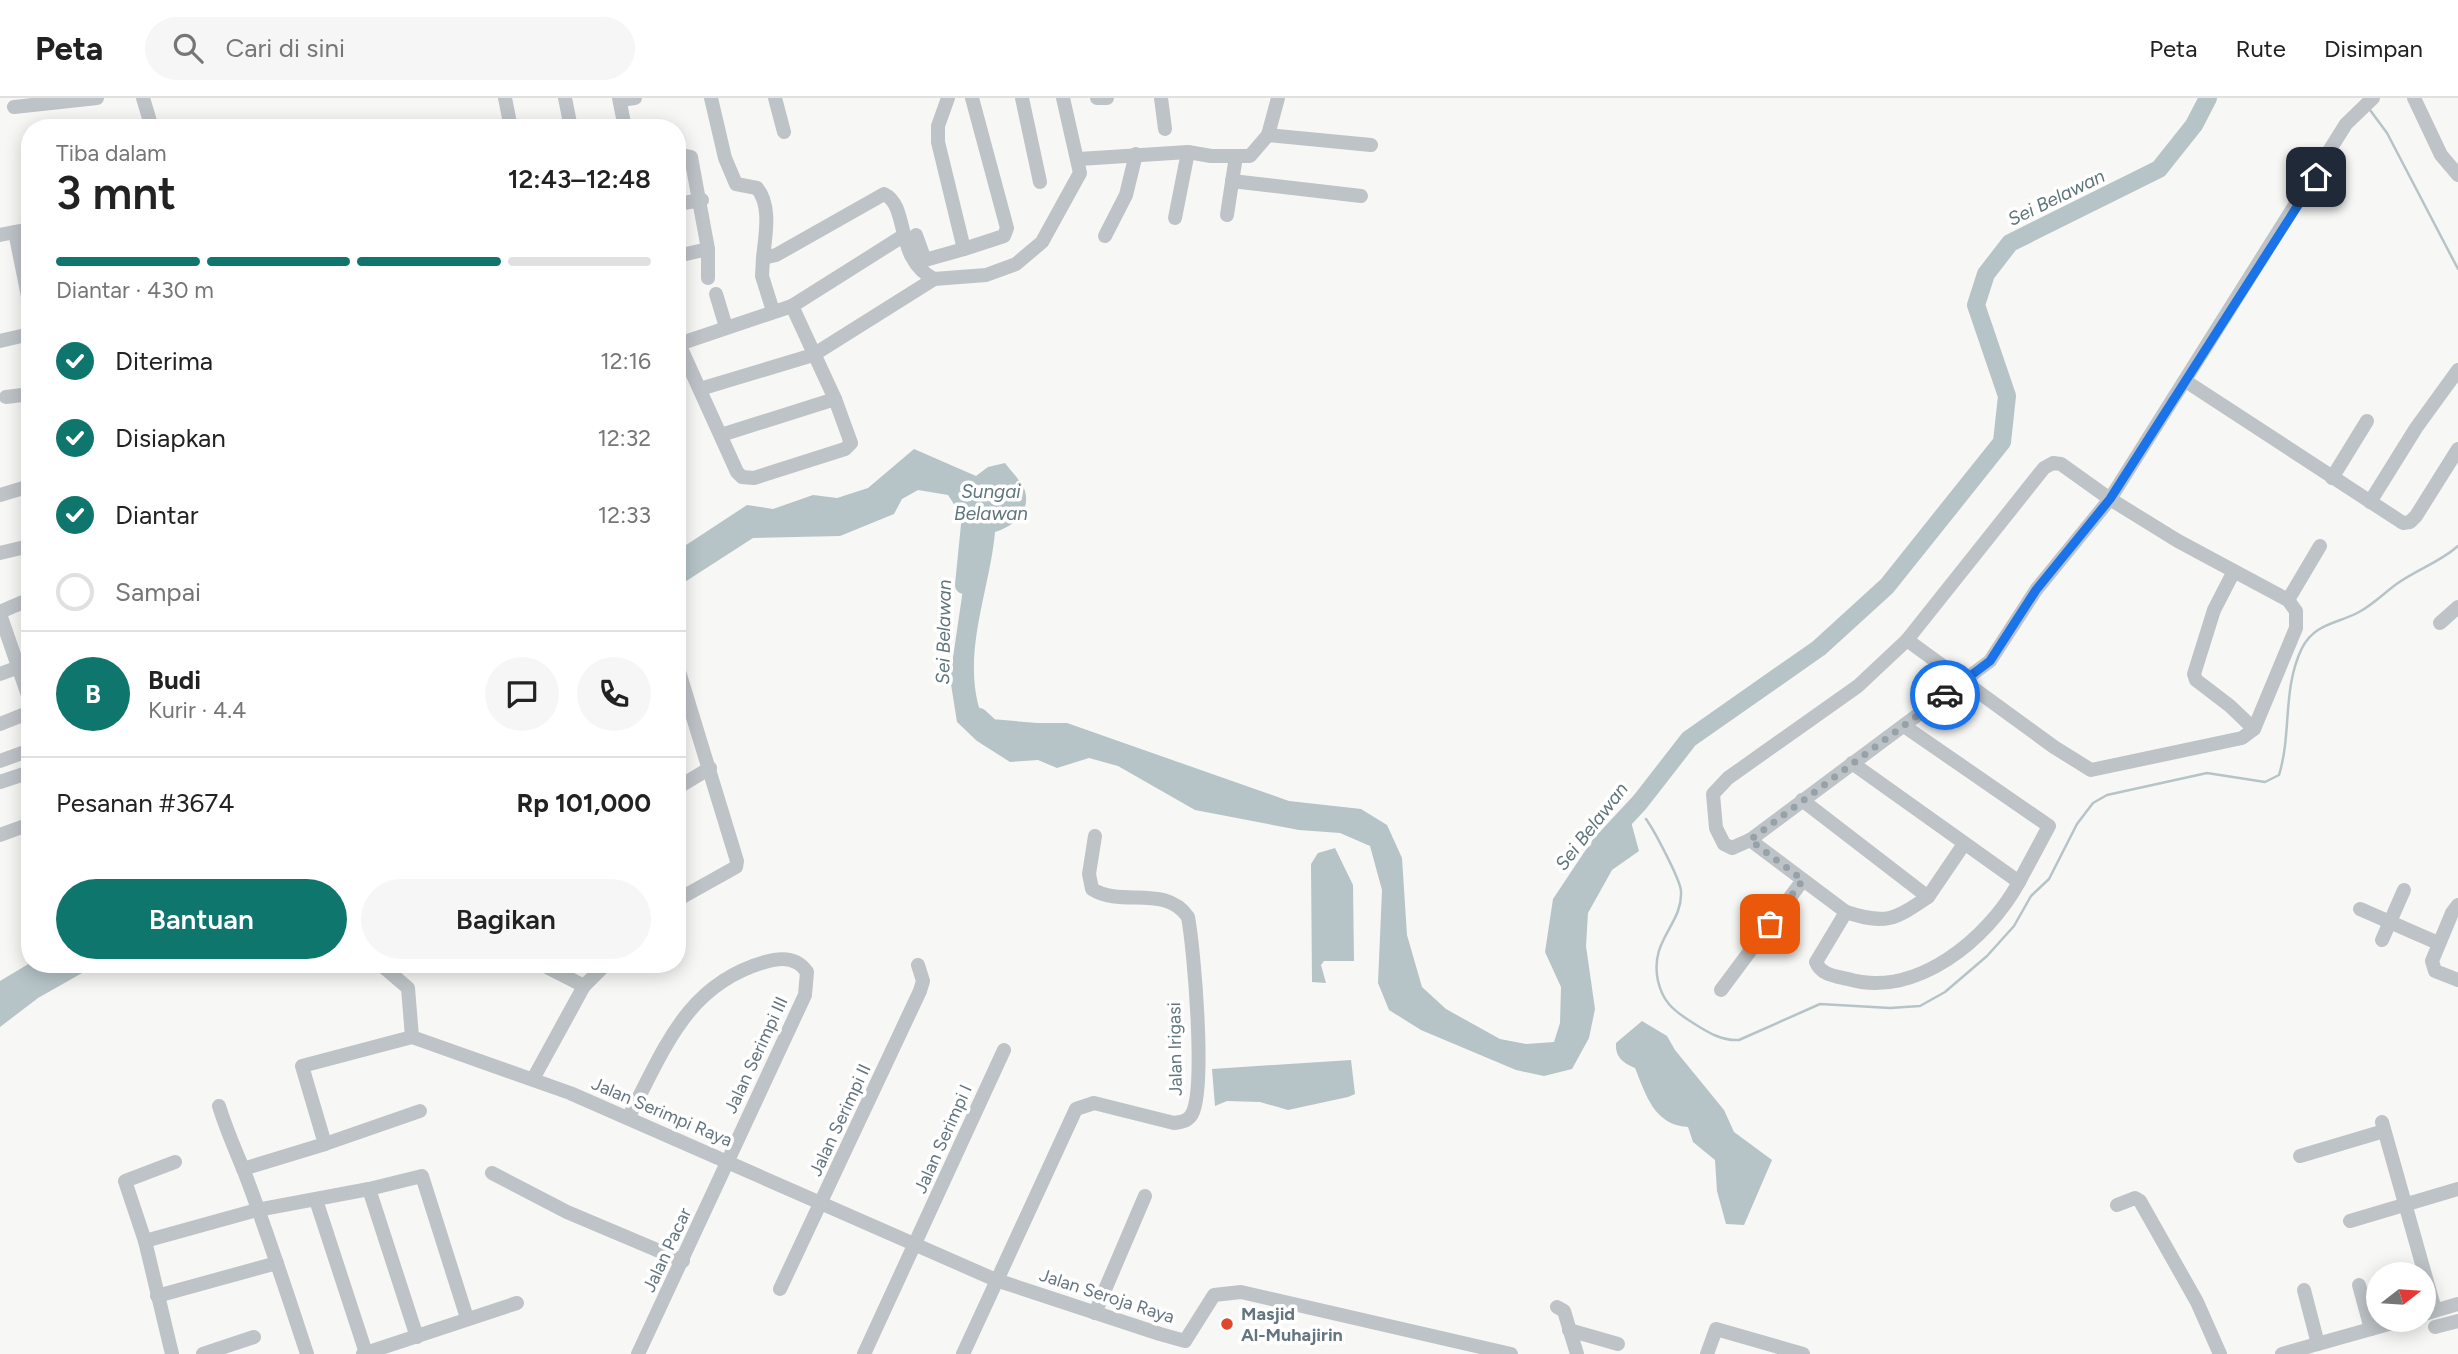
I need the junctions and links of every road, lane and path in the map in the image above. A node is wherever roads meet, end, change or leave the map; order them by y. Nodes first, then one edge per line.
1 (97, 98) edge
2 (143, 98) edge
3 (505, 98) edge
4 (565, 98) edge
5 (635, 98) edge
6 (711, 98) edge
7 (775, 98) edge
8 (948, 98) edge
9 (972, 98) edge
10 (1023, 98) edge
11 (1063, 98) edge
12 (1097, 98) edge
13 (1107, 98) edge
14 (1161, 98) edge
15 (1278, 98) edge
16 (2373, 98) edge
17 (2414, 98) edge
18 (620, 99) edge
19 (14, 107) dead end
20 (149, 119) edge
21 (509, 119) edge
22 (569, 119) edge
23 (623, 119) edge
24 (1165, 129) dead end
25 (784, 132) dead end
26 (1268, 135) junction
27 (1371, 145) dead end
28 (1188, 152) junction
29 (1136, 154) junction
30 (686, 156) edge
31 (1236, 156) junction
32 (1079, 159) junction
33 (2456, 168) edge
34 (1041, 181) dead end
35 (1232, 181) junction
36 (1361, 196) dead end
37 (702, 200) junction
38 (686, 203) edge
39 (1227, 215) dead end
40 (1175, 218) dead end
41 (21, 231) edge
42 (0, 235) edge
43 (909, 236) junction
44 (1105, 236) dead end
45 (708, 249) junction
46 (964, 249) junction
47 (686, 254) edge
48 (763, 258) junction
49 (708, 278) dead end
50 (934, 279) junction
51 (716, 294) dead end
52 (792, 306) junction
53 (773, 311) junction
54 (726, 327) junction
55 (21, 336) edge
56 (686, 339) edge
57 (0, 341) edge
58 (813, 355) junction
59 (686, 358) edge
60 (2458, 370) edge
61 (2187, 382) junction
62 (700, 389) junction
63 (21, 395) edge
64 (6, 397) dead end
65 (835, 399) junction
66 (2367, 421) dead end
67 (721, 435) junction
68 (2458, 449) edge
69 (2332, 478) junction
70 (21, 489) edge
71 (0, 495) edge
72 (2110, 499) junction
73 (2370, 502) junction
74 (2320, 546) dead end
75 (21, 548) edge
76 (0, 553) edge
77 (2233, 573) junction
78 (2288, 600) junction
79 (21, 602) edge
80 (2458, 607) edge
81 (0, 613) edge
82 (2440, 623) dead end
83 (1907, 640) junction
84 (21, 658) edge
85 (21, 666) edge
86 (0, 674) edge
87 (1962, 682) junction
88 (686, 693) edge
89 (21, 716) edge
90 (0, 724) edge
91 (1904, 726) junction
92 (2253, 729) junction
93 (21, 753) edge
94 (0, 761) edge
95 (1852, 763) junction
96 (710, 768) junction
97 (21, 775) edge
98 (0, 782) edge
99 (686, 783) edge
100 (1802, 800) junction
101 (21, 830) edge
102 (0, 835) edge
103 (1095, 836) dead end
104 (1750, 840) junction
105 (1964, 844) junction
106 (1803, 880) junction
107 (2019, 882) junction
108 (2404, 890) dead end
109 (686, 895) edge
110 (1928, 897) junction
111 (2458, 905) edge
112 (2360, 909) dead end
113 (1846, 912) junction
114 (2388, 921) junction
115 (2382, 940) dead end
116 (2438, 943) junction
117 (918, 965) dead end
118 (390, 973) edge
119 (559, 973) edge
120 (597, 973) edge
121 (2458, 980) edge
122 (584, 986) junction
123 (1721, 990) dead end
124 (412, 1037) junction
125 (1004, 1050) dead end
126 (533, 1079) junction
127 (219, 1106) dead end
128 (420, 1111) dead end
129 (628, 1118) junction
130 (325, 1144) junction
131 (2300, 1156) dead end
132 (176, 1161) dead end
133 (729, 1161) junction
134 (243, 1169) junction
135 (492, 1173) dead end
136 (369, 1189) junction
137 (2458, 1189) edge
138 (1145, 1196) dead end
139 (316, 1199) junction
140 (823, 1203) junction
141 (2405, 1203) junction
142 (2117, 1205) dead end
143 (257, 1210) junction
144 (2350, 1221) dead end
145 (145, 1241) junction
146 (917, 1244) junction
147 (683, 1261) junction
148 (2419, 1262) edge
149 (277, 1263) junction
150 (996, 1280) junction
151 (2359, 1285) dead end
152 (780, 1289) dead end
153 (2304, 1290) dead end
154 (157, 1296) junction
155 (517, 1303) dead end
156 (2458, 1304) edge
157 (1557, 1307) dead end
158 (2436, 1310) edge
159 (2366, 1311) edge
160 (1095, 1313) junction
161 (467, 1318) junction
162 (2458, 1321) edge
163 (2436, 1327) edge
164 (1569, 1330) junction
165 (2366, 1330) edge
166 (254, 1337) dead end
167 (417, 1337) junction
168 (1618, 1344) dead end
169 (2318, 1344) junction
170 (364, 1353) edge
171 (172, 1354) edge
172 (203, 1354) edge
173 (307, 1354) edge
174 (639, 1354) edge
175 (864, 1354) edge
176 (963, 1354) edge
177 (1511, 1354) edge
178 (1577, 1354) edge
179 (1707, 1354) edge
180 (1803, 1354) edge
181 (2220, 1354) edge
182 (2285, 1354) edge

1 - 19 street
2 - 20 street
3 - 21 street
4 - 22 street
5 - 18 street
6 - 48 street
7 - 25 street
8 - 46 street
9 - 46 street
10 - 34 street
11 - 32 street
12 - 13 street
14 - 24 street
15 - 26 street
16 - 61 street
17 - 33 street
18 - 23 street
26 - 27 street
26 - 31 street
28 - 29 street
28 - 31 street
28 - 40 street
29 - 32 street
29 - 44 street
30 - 37 street
31 - 35 street
32 - 50 street
35 - 36 street
35 - 39 street
37 - 38 street
37 - 45 street
41 - 42 street
43 - 46 street
43 - 48 street
43 - 50 street
43 - 52 street
45 - 47 street
45 - 49 street
48 - 53 street
50 - 58 street
51 - 54 street
52 - 53 street
52 - 58 street
53 - 54 street
54 - 56 street
55 - 57 street
58 - 62 street
58 - 65 street
59 - 62 street
60 - 73 street
61 - 69 street
61 - 72 street
62 - 67 street
63 - 64 street
65 - 67 street
65 - 67 street
66 - 69 street
68 - 73 street
69 - 73 street
70 - 71 street
72 - 77 street
72 - 83 street
72 - 87 street
74 - 78 street
75 - 76 street
77 - 78 street
77 - 92 street
78 - 92 street
79 - 81 street
80 - 82 street
81 - 84 street
83 - 87 street
83 - 104 street
85 - 86 street
87 - 91 street
87 - 92 street
88 - 96 street
89 - 90 street
91 - 95 street
91 - 107 street
93 - 94 street
95 - 100 street
95 - 105 street
96 - 99 street
96 - 109 street
97 - 98 street
100 - 104 street
100 - 110 street
101 - 102 street
103 - 150 street, Jalan Irigasi
104 - 106 street
105 - 107 street
105 - 110 street
106 - 113 street
106 - 123 street
107 - 113 street
108 - 114 street
110 - 113 street
111 - 116 street
112 - 114 street
114 - 115 street
114 - 116 street
116 - 121 street
117 - 140 street, Jalan Serimpi II
118 - 124 street
119 - 122 street
120 - 122 street
122 - 126 street
124 - 126 street, Jalan Serimpi Raya
124 - 130 street
125 - 146 street, Jalan Serimpi I
126 - 129 street, Jalan Serimpi Raya
127 - 134 street
128 - 130 street
129 - 133 street, Jalan Serimpi Raya
129 - 133 street, Jalan Serimpi III
130 - 134 street
131 - 141 street
132 - 145 street
133 - 140 street, Jalan Serimpi Raya
133 - 147 street, Jalan Pacar
134 - 143 street
135 - 147 street
136 - 139 street
136 - 161 street
136 - 167 street
137 - 141 street
138 - 160 street
139 - 143 street
139 - 170 street
140 - 146 street, Jalan Serimpi Raya
140 - 152 street, Jalan Serimpi II
141 - 144 street
141 - 148 street
142 - 181 street
143 - 145 street
143 - 149 street
145 - 154 street
146 - 150 street, Jalan Serimpi Raya
146 - 175 street, Jalan Serimpi I
147 - 174 street, Jalan Pacar
149 - 154 street
149 - 173 street
150 - 160 street, Jalan Seroja Raya
150 - 176 street, Jalan Irigasi
151 - 159 street
153 - 169 street
154 - 171 street
155 - 161 street
156 - 158 street
157 - 164 street
160 - 177 street, Jalan Seroja Raya
161 - 167 street
162 - 163 street
164 - 168 street
164 - 178 street
165 - 169 street
166 - 172 street
167 - 170 street
169 - 182 street
179 - 180 street

